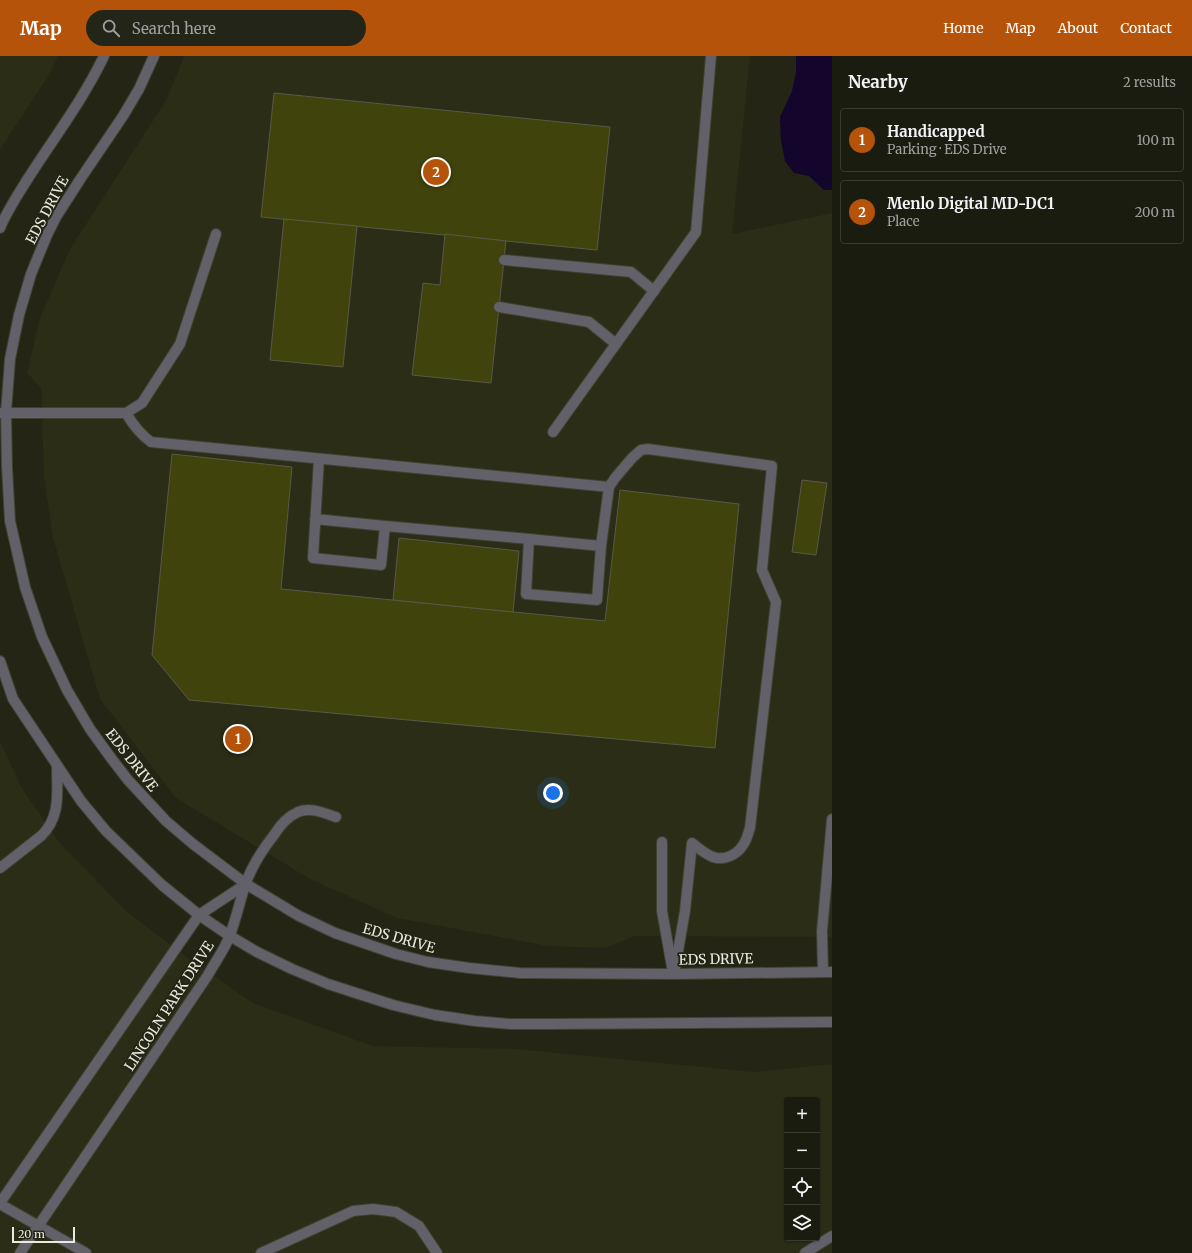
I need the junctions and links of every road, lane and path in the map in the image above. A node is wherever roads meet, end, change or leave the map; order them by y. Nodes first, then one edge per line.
1 (104, 56) edge
2 (154, 56) edge
3 (712, 56) edge
4 (0, 228) edge
5 (216, 234) dead end
6 (504, 260) dead end
7 (654, 291) junction
8 (499, 307) dead end
9 (616, 344) junction
10 (3, 413) edge
11 (126, 413) junction
12 (553, 432) dead end
13 (319, 459) junction
14 (609, 487) junction
15 (315, 519) junction
16 (385, 526) junction
17 (529, 540) junction
18 (601, 546) junction
19 (0, 661) edge
20 (57, 767) junction
21 (336, 816) dead end
22 (832, 819) edge
23 (662, 842) dead end
24 (0, 868) edge
25 (246, 884) junction
26 (199, 914) junction
27 (230, 936) junction
28 (828, 972) edge
29 (674, 974) junction
30 (832, 1022) edge
31 (0, 1204) edge
32 (38, 1226) junction
33 (832, 1236) edge
34 (20, 1253) edge
35 (86, 1253) edge
36 (261, 1253) edge
37 (437, 1253) edge
38 (805, 1253) edge

1 - 4 street
2 - 10 street, EDS DRIVE
3 - 7 street
5 - 11 street
6 - 7 street
7 - 9 street
8 - 9 street
9 - 12 street
10 - 11 street
10 - 25 street, EDS DRIVE
11 - 13 street
13 - 14 street
13 - 15 street
14 - 18 street
14 - 29 street
15 - 16 street
15 - 16 street
16 - 17 street
17 - 18 street
17 - 18 street
19 - 20 street
20 - 24 street
20 - 26 street
21 - 25 street
22 - 28 street
23 - 29 street
25 - 26 street, LINCOLN PARK DRIVE
25 - 27 street, LINCOLN PARK DRIVE
25 - 29 street, EDS DRIVE
26 - 27 street
26 - 31 street, LINCOLN PARK DRIVE
27 - 30 street
27 - 32 street, LINCOLN PARK DRIVE
28 - 29 street, EDS DRIVE
31 - 32 street
32 - 34 street, LINCOLN PARK DRIVE
32 - 35 street
33 - 38 street
36 - 37 street

